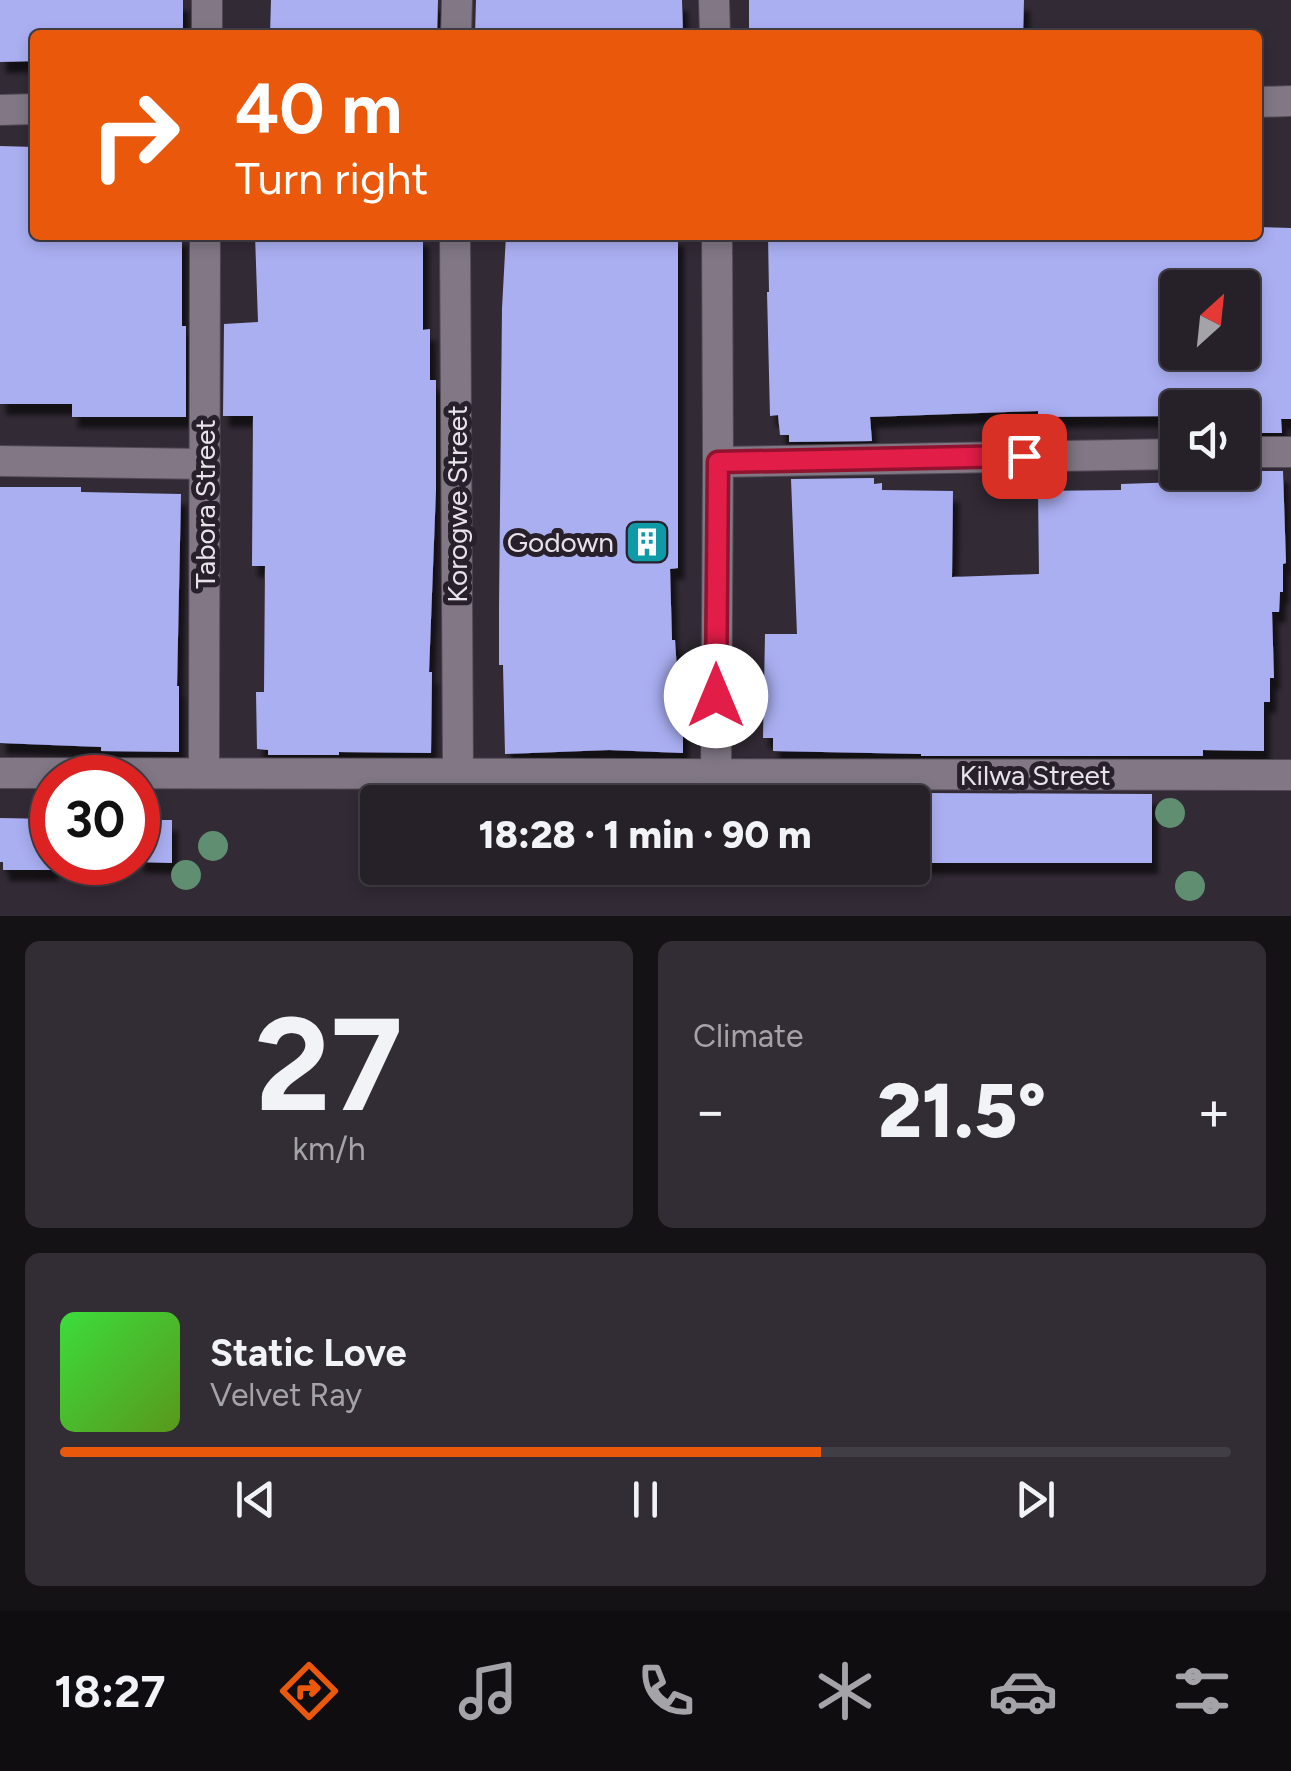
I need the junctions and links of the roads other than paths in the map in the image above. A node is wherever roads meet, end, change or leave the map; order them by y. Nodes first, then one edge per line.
1 (207, 0) edge
2 (457, 0) edge
3 (714, 0) edge
4 (206, 30) edge
5 (456, 30) edge
6 (715, 30) edge
7 (1291, 101) edge
8 (1262, 102) edge
9 (0, 110) edge
10 (30, 110) edge
11 (205, 240) edge
12 (456, 240) edge
13 (716, 240) edge
14 (1260, 452) edge
15 (1291, 452) edge
16 (1160, 454) edge
17 (0, 461) edge
18 (718, 462) junction
19 (205, 464) junction
20 (204, 772) junction
21 (458, 772) junction
22 (0, 773) edge
23 (716, 774) junction
24 (1291, 775) edge

1 - 4 street
2 - 5 street
3 - 6 street
7 - 8 street
9 - 10 street
11 - 19 street, Tabora Street
12 - 21 street, Korogwe Street
13 - 18 street
14 - 15 street
16 - 18 street
17 - 19 street
18 - 23 street
19 - 20 street, Tabora Street
20 - 21 street, Kilwa Street
20 - 22 street, Kilwa Street
21 - 23 street, Kilwa Street
23 - 24 street, Kilwa Street

